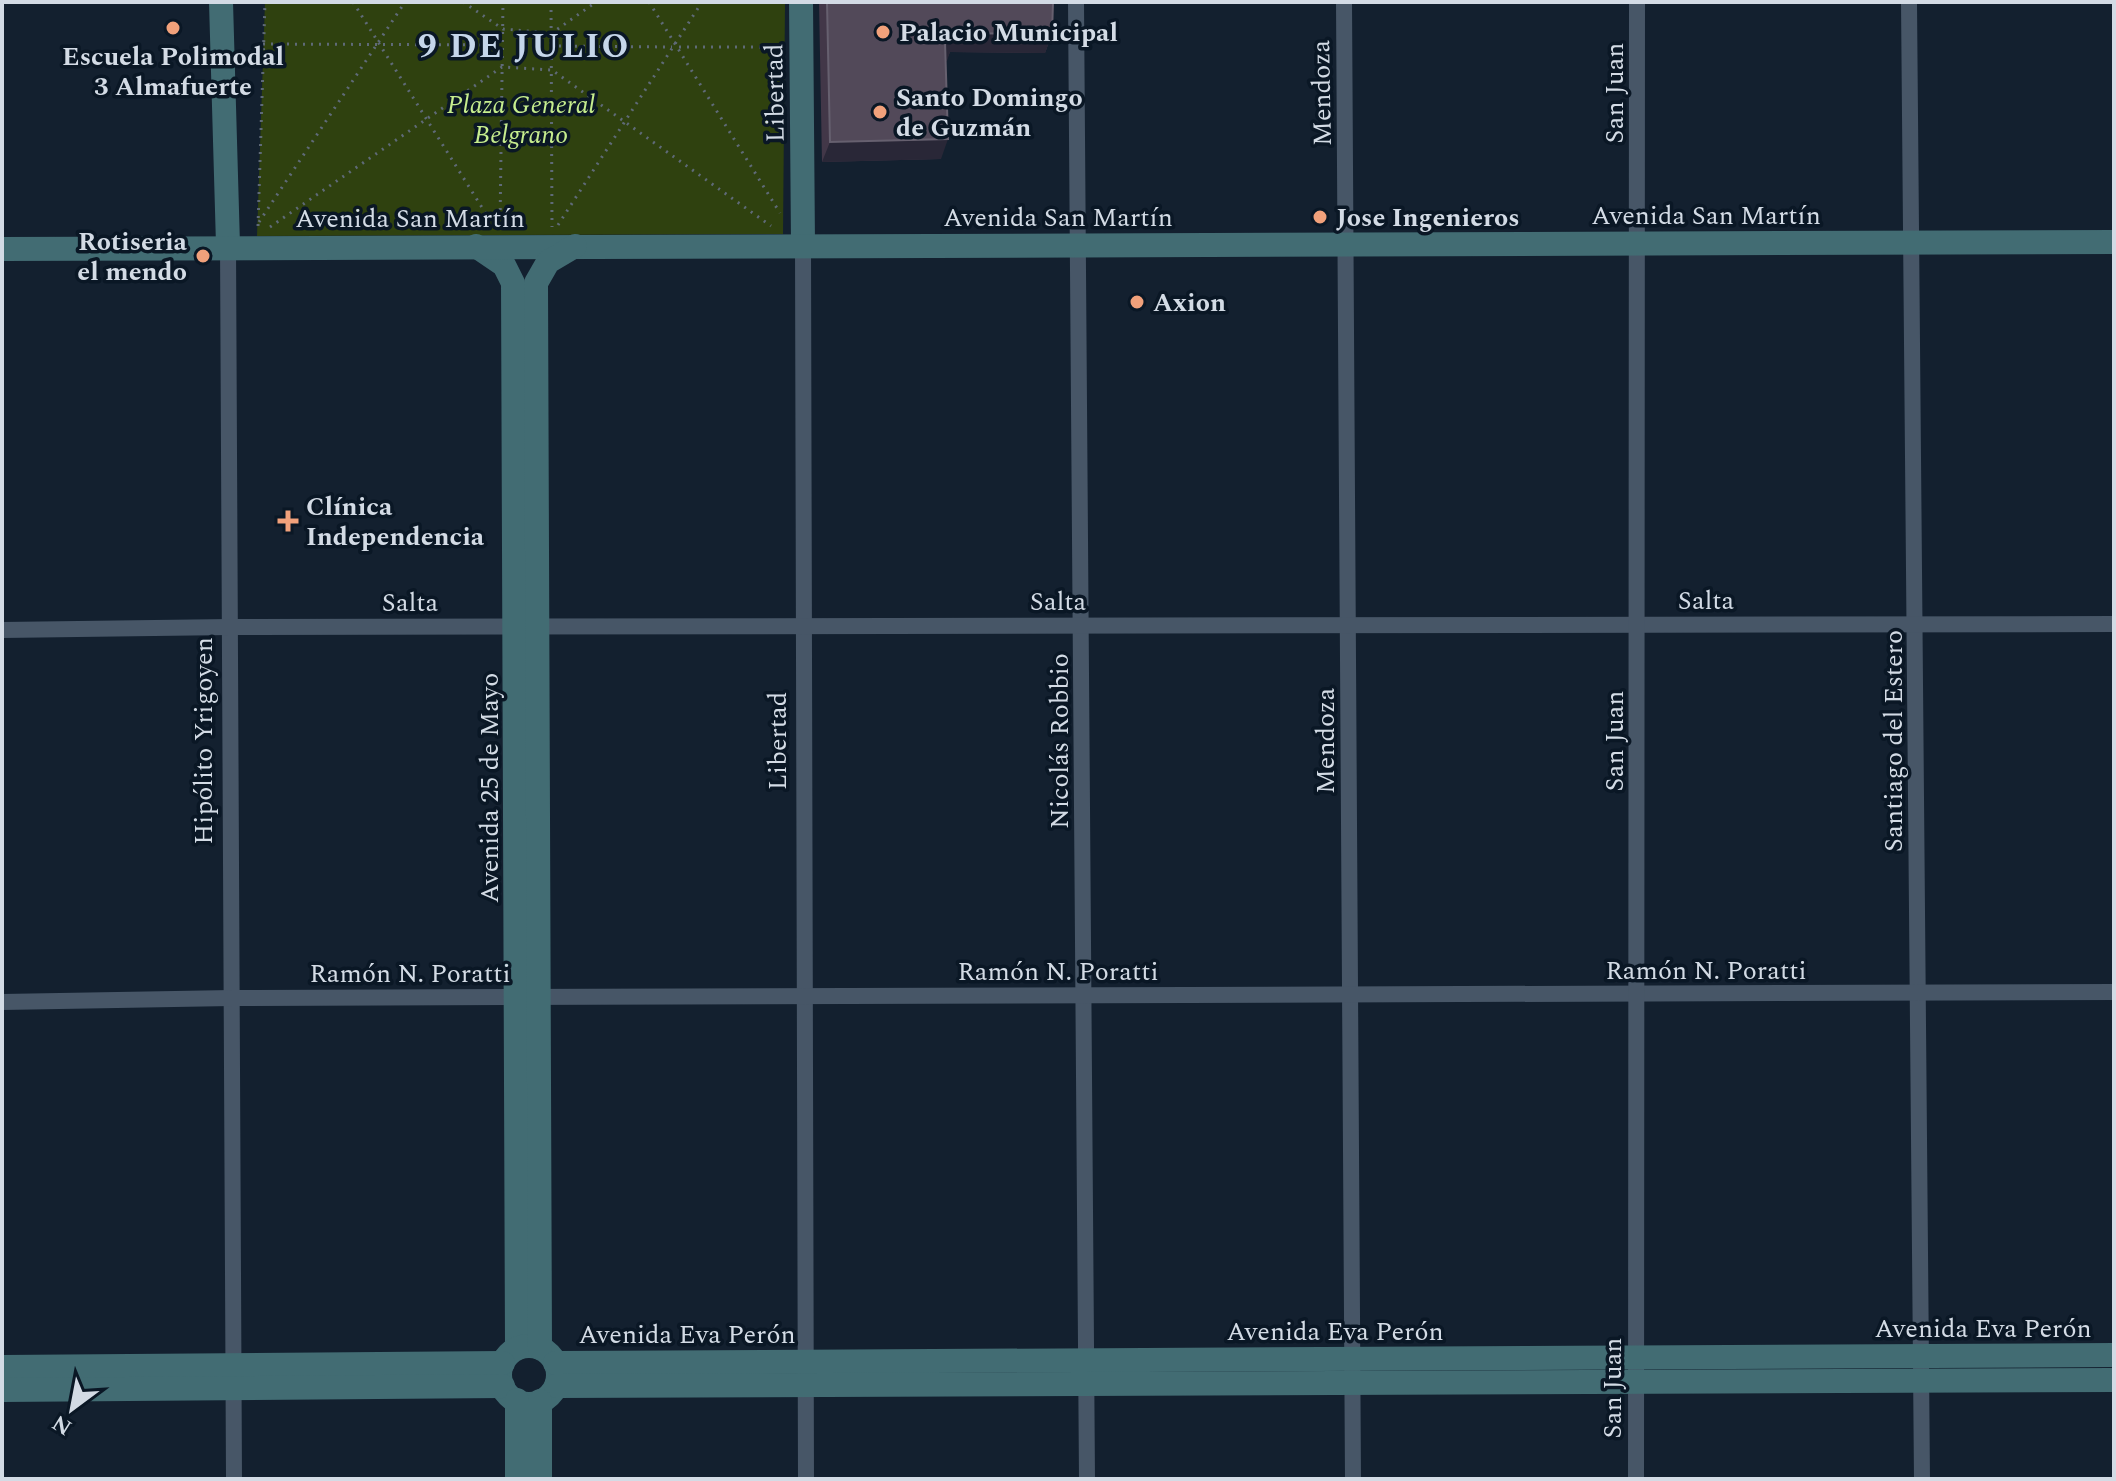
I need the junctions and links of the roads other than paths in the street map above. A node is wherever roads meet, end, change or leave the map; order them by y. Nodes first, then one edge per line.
1 (221, 2) edge
2 (801, 2) edge
3 (1076, 2) edge
4 (1344, 2) edge
5 (1637, 2) edge
6 (1909, 2) edge
7 (793, 240) junction
8 (2114, 242) edge
9 (1638, 243) junction
10 (1913, 243) junction
11 (1347, 244) junction
12 (228, 245) junction
13 (1079, 245) junction
14 (476, 246) junction
15 (575, 246) junction
16 (2, 249) edge
17 (1638, 624) junction
18 (1916, 624) junction
19 (2114, 624) edge
20 (1082, 625) junction
21 (1349, 625) junction
22 (527, 626) junction
23 (804, 626) junction
24 (230, 627) junction
25 (2, 630) edge
26 (1919, 992) junction
27 (2114, 992) edge
28 (1351, 994) junction
29 (1084, 995) junction
30 (1639, 995) junction
31 (805, 996) junction
32 (528, 997) junction
33 (232, 998) junction
34 (2, 1002) edge
35 (2114, 1355) edge
36 (2, 1367) edge
37 (1921, 1368) junction
38 (1636, 1369) junction
39 (1352, 1371) junction
40 (1087, 1372) junction
41 (806, 1373) junction
42 (234, 1374) junction
43 (529, 1374) junction
44 (2114, 1380) edge
45 (2, 1390) edge
46 (234, 1479) edge
47 (517, 1479) edge
48 (540, 1479) edge
49 (806, 1479) edge
50 (1087, 1479) edge
51 (1353, 1479) edge
52 (1636, 1479) edge
53 (1922, 1479) edge

1 - 12 main road, Hipólito Yrigoyen
2 - 7 main road, Libertad
3 - 13 street, Nicolás Robbio
4 - 11 street, Mendoza
5 - 9 street, San Juan
6 - 10 street, Santiago del Estero
7 - 13 main road, Avenida San Martín
7 - 15 main road, Avenida San Martín
7 - 23 street, Libertad
8 - 10 main road, Avenida San Martín
9 - 10 main road, Avenida San Martín
9 - 11 main road, Avenida San Martín
9 - 17 street, San Juan
10 - 18 street, Santiago del Estero
11 - 13 main road, Avenida San Martín
11 - 21 street, Mendoza
12 - 14 main road, Avenida San Martín
12 - 16 main road, Avenida San Martín
12 - 24 street, Hipólito Yrigoyen
13 - 20 street, Nicolás Robbio
14 - 15 main road, Avenida San Martín
14 - 22 main road, Avenida 25 de Mayo
15 - 22 main road, Avenida 25 de Mayo
17 - 18 street, Salta
17 - 21 street, Salta
17 - 30 street, San Juan
18 - 19 street, Salta
18 - 26 street, Santiago del Estero
20 - 21 street, Salta
20 - 23 street, Salta
20 - 29 street, Nicolás Robbio
21 - 28 street, Mendoza
22 - 23 street, Salta
22 - 24 street, Salta
22 - 32 main road, Avenida 25 de Mayo
23 - 31 street, Libertad
24 - 25 street, Salta
24 - 33 street, Hipólito Yrigoyen
26 - 27 street, Ramón N. Poratti
26 - 30 street, Ramón N. Poratti
26 - 37 street, Santiago del Estero
28 - 29 street, Ramón N. Poratti
28 - 30 street, Ramón N. Poratti
28 - 39 street, Mendoza
29 - 31 street, Ramón N. Poratti
29 - 40 street, Nicolás Robbio
30 - 38 street, San Juan
31 - 32 street, Ramón N. Poratti
31 - 41 street, Libertad
32 - 33 street, Ramón N. Poratti
32 - 43 main road, Avenida 25 de Mayo
33 - 34 street, Ramón N. Poratti
33 - 42 street, Hipólito Yrigoyen
35 - 37 main road, Avenida Eva Perón
36 - 42 main road, Avenida Eva Perón
37 - 38 main road, Avenida Eva Perón
37 - 44 main road, Avenida Eva Perón
37 - 53 street, Santiago del Estero
38 - 39 main road, Avenida Eva Perón
38 - 52 street, San Juan
39 - 40 main road, Avenida Eva Perón
39 - 51 street, Mendoza
40 - 41 main road, Avenida Eva Perón
40 - 50 street, Nicolás Robbio
41 - 43 main road, Avenida Eva Perón
41 - 49 street, Libertad
42 - 43 main road, Avenida Eva Perón
42 - 45 main road, Avenida Eva Perón
42 - 46 street, Hipólito Yrigoyen
43 - 47 main road, Avenida 25 de Mayo
43 - 48 main road, Avenida 25 de Mayo

